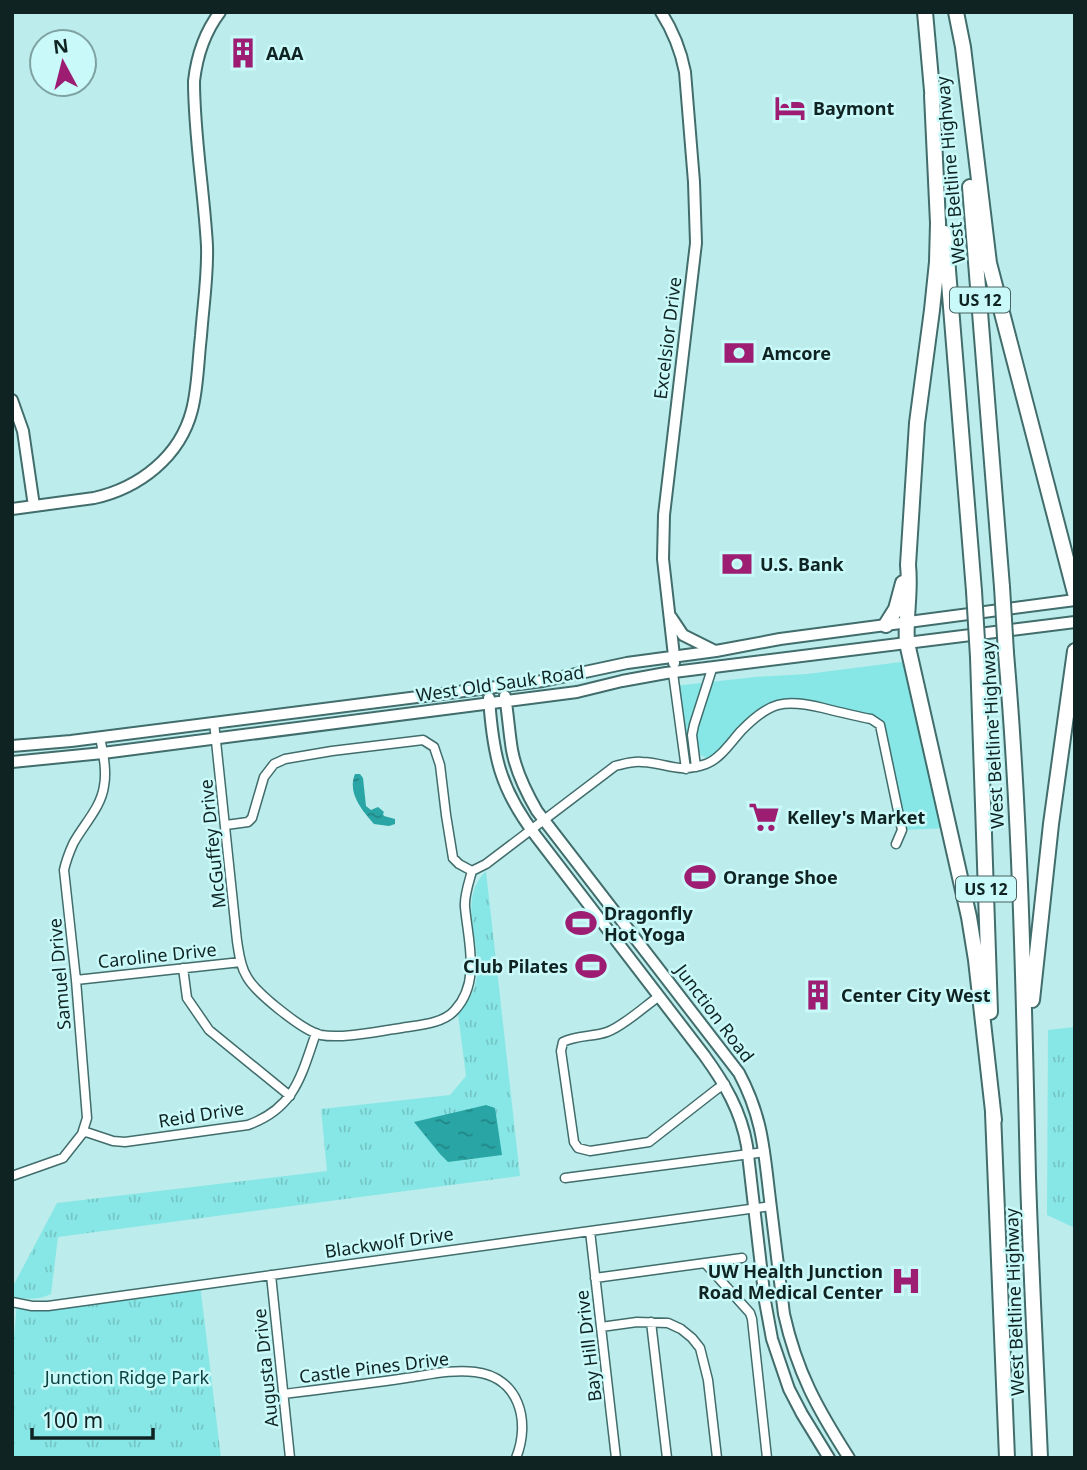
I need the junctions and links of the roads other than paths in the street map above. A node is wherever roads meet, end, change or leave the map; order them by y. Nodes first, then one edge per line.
1 (220, 12) edge
2 (661, 12) edge
3 (925, 12) edge
4 (956, 12) edge
5 (932, 95) junction
6 (12, 400) edge
7 (34, 506) junction
8 (12, 509) edge
9 (908, 565) junction
10 (1075, 593) edge
11 (1075, 600) edge
12 (670, 615) junction
13 (905, 622) junction
14 (1075, 622) edge
15 (886, 625) junction
16 (907, 643) junction
17 (716, 651) junction
18 (1075, 651) edge
19 (674, 656) junction
20 (1073, 668) edge
21 (712, 669) junction
22 (673, 673) junction
23 (504, 686) junction
24 (488, 688) junction
25 (506, 701) junction
26 (489, 703) junction
27 (214, 722) junction
28 (100, 737) junction
29 (216, 737) junction
30 (12, 746) edge
31 (103, 753) junction
32 (12, 762) edge
33 (696, 766) junction
34 (686, 769) junction
35 (544, 819) junction
36 (226, 824) junction
37 (530, 829) junction
38 (895, 844) dead end
39 (472, 871) junction
40 (241, 962) junction
41 (184, 968) junction
42 (76, 980) junction
43 (658, 997) junction
44 (316, 1033) junction
45 (725, 1084) junction
46 (290, 1096) junction
47 (1027, 1113) junction
48 (993, 1120) junction
49 (83, 1130) junction
50 (765, 1152) junction
51 (748, 1154) junction
52 (12, 1176) edge
53 (565, 1178) dead end
54 (771, 1206) junction
55 (754, 1208) junction
56 (590, 1231) junction
57 (742, 1258) dead end
58 (705, 1263) junction
59 (271, 1275) junction
60 (596, 1278) junction
61 (12, 1302) edge
62 (651, 1322) junction
63 (601, 1327) junction
64 (284, 1394) junction
65 (767, 1457) edge
66 (290, 1458) edge
67 (516, 1458) edge
68 (616, 1458) edge
69 (667, 1458) edge
70 (718, 1458) edge
71 (829, 1458) edge
72 (849, 1458) edge
73 (1007, 1458) edge
74 (1040, 1458) edge

1 - 7 street
2 - 12 street, Excelsior Drive
3 - 5 highway, West Beltline Highway / US 12
4 - 10 highway
4 - 47 highway, West Beltline Highway / US 12, bridge
5 - 9 highway
5 - 48 highway, West Beltline Highway / US 12, bridge
6 - 7 street
7 - 8 street
9 - 13 highway
9 - 15 highway
11 - 13 street, West Old Sauk Road
12 - 17 street
12 - 19 street, Excelsior Drive
13 - 15 street, West Old Sauk Road
13 - 16 highway
14 - 16 street, West Old Sauk Road
15 - 17 street, West Old Sauk Road
16 - 21 street, West Old Sauk Road
16 - 48 highway
17 - 19 street, West Old Sauk Road
18 - 20 highway
19 - 22 street, Excelsior Drive
19 - 23 street, West Old Sauk Road
20 - 47 highway
21 - 22 street, West Old Sauk Road
21 - 33 street
22 - 25 street, West Old Sauk Road
22 - 34 street
23 - 24 street, West Old Sauk Road
23 - 25 street, Junction Road
24 - 26 street, Junction Road
24 - 27 street, West Old Sauk Road
25 - 26 street, West Old Sauk Road
25 - 35 street, Junction Road
26 - 29 street, West Old Sauk Road
26 - 37 street, Junction Road
27 - 28 street, West Old Sauk Road
27 - 29 street, McGuffey Drive
28 - 30 street, West Old Sauk Road
28 - 31 street, Samuel Drive
29 - 31 street, West Old Sauk Road
29 - 36 street, McGuffey Drive
31 - 32 street, West Old Sauk Road
31 - 42 street, Samuel Drive
33 - 34 street
33 - 38 street
34 - 35 street
35 - 37 street
35 - 50 street, Junction Road
36 - 39 street
36 - 40 street, McGuffey Drive
37 - 39 street
37 - 43 street, Junction Road
39 - 44 street
40 - 41 street, Caroline Drive
40 - 44 street
41 - 42 street, Caroline Drive
41 - 46 street
42 - 49 street, Samuel Drive
43 - 45 street, Junction Road
43 - 45 street
44 - 46 street, Reid Drive
45 - 51 street, Junction Road
46 - 49 street, Reid Drive
47 - 74 highway, West Beltline Highway / US 12
48 - 73 highway, West Beltline Highway / US 12
49 - 52 street
50 - 51 street
50 - 54 street, Junction Road
51 - 53 street
51 - 55 street, Junction Road
54 - 55 street, Blackwolf Drive
54 - 72 street, Junction Road
55 - 56 street, Blackwolf Drive
55 - 71 street, Junction Road
56 - 59 street, Blackwolf Drive
56 - 60 street, Bay Hill Drive
57 - 58 street
58 - 60 street
58 - 65 street
59 - 61 street, Blackwolf Drive
59 - 64 street, Augusta Drive
60 - 63 street, Bay Hill Drive
62 - 63 street
62 - 69 street
62 - 70 street
63 - 68 street, Bay Hill Drive
64 - 66 street, Augusta Drive
64 - 67 street, Castle Pines Drive

